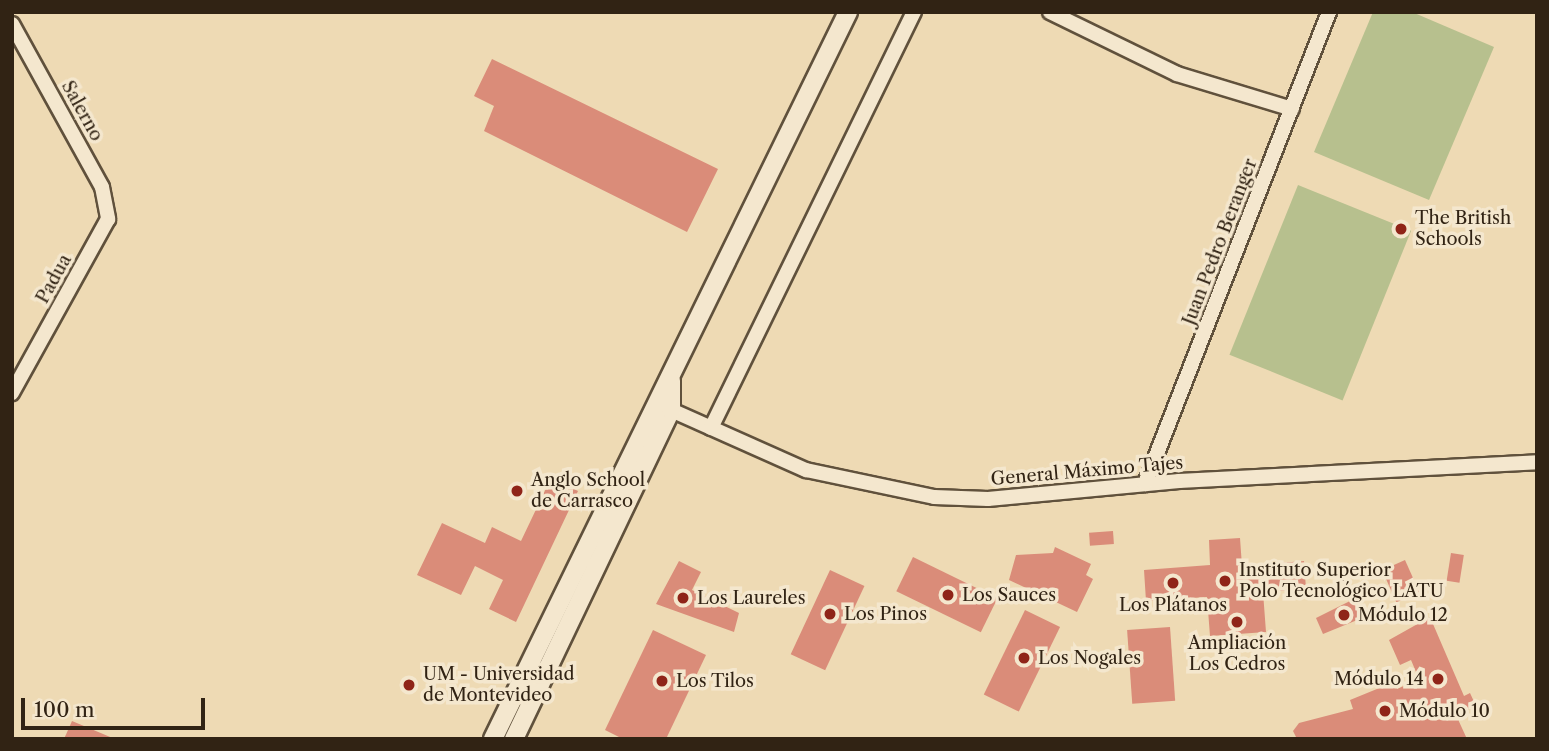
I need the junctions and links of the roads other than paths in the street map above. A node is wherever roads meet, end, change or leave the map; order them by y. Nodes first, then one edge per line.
1 (848, 12) edge
2 (914, 12) edge
3 (1050, 12) edge
4 (1329, 12) edge
5 (12, 24) edge
6 (1292, 109) junction
7 (108, 219) joint
8 (12, 393) edge
9 (664, 407) junction
10 (711, 428) junction
11 (1537, 462) edge
12 (1145, 484) junction
13 (493, 739) edge
14 (514, 739) edge

1 - 9 street
2 - 10 street
3 - 6 street
4 - 6 street, Juan Pedro Beranger
5 - 7 street, Salerno
6 - 12 street, Juan Pedro Beranger
7 - 8 street, Padua
9 - 10 street, General Máximo Tajes
9 - 13 street
9 - 14 street
10 - 12 street, General Máximo Tajes
11 - 12 street, General Máximo Tajes

